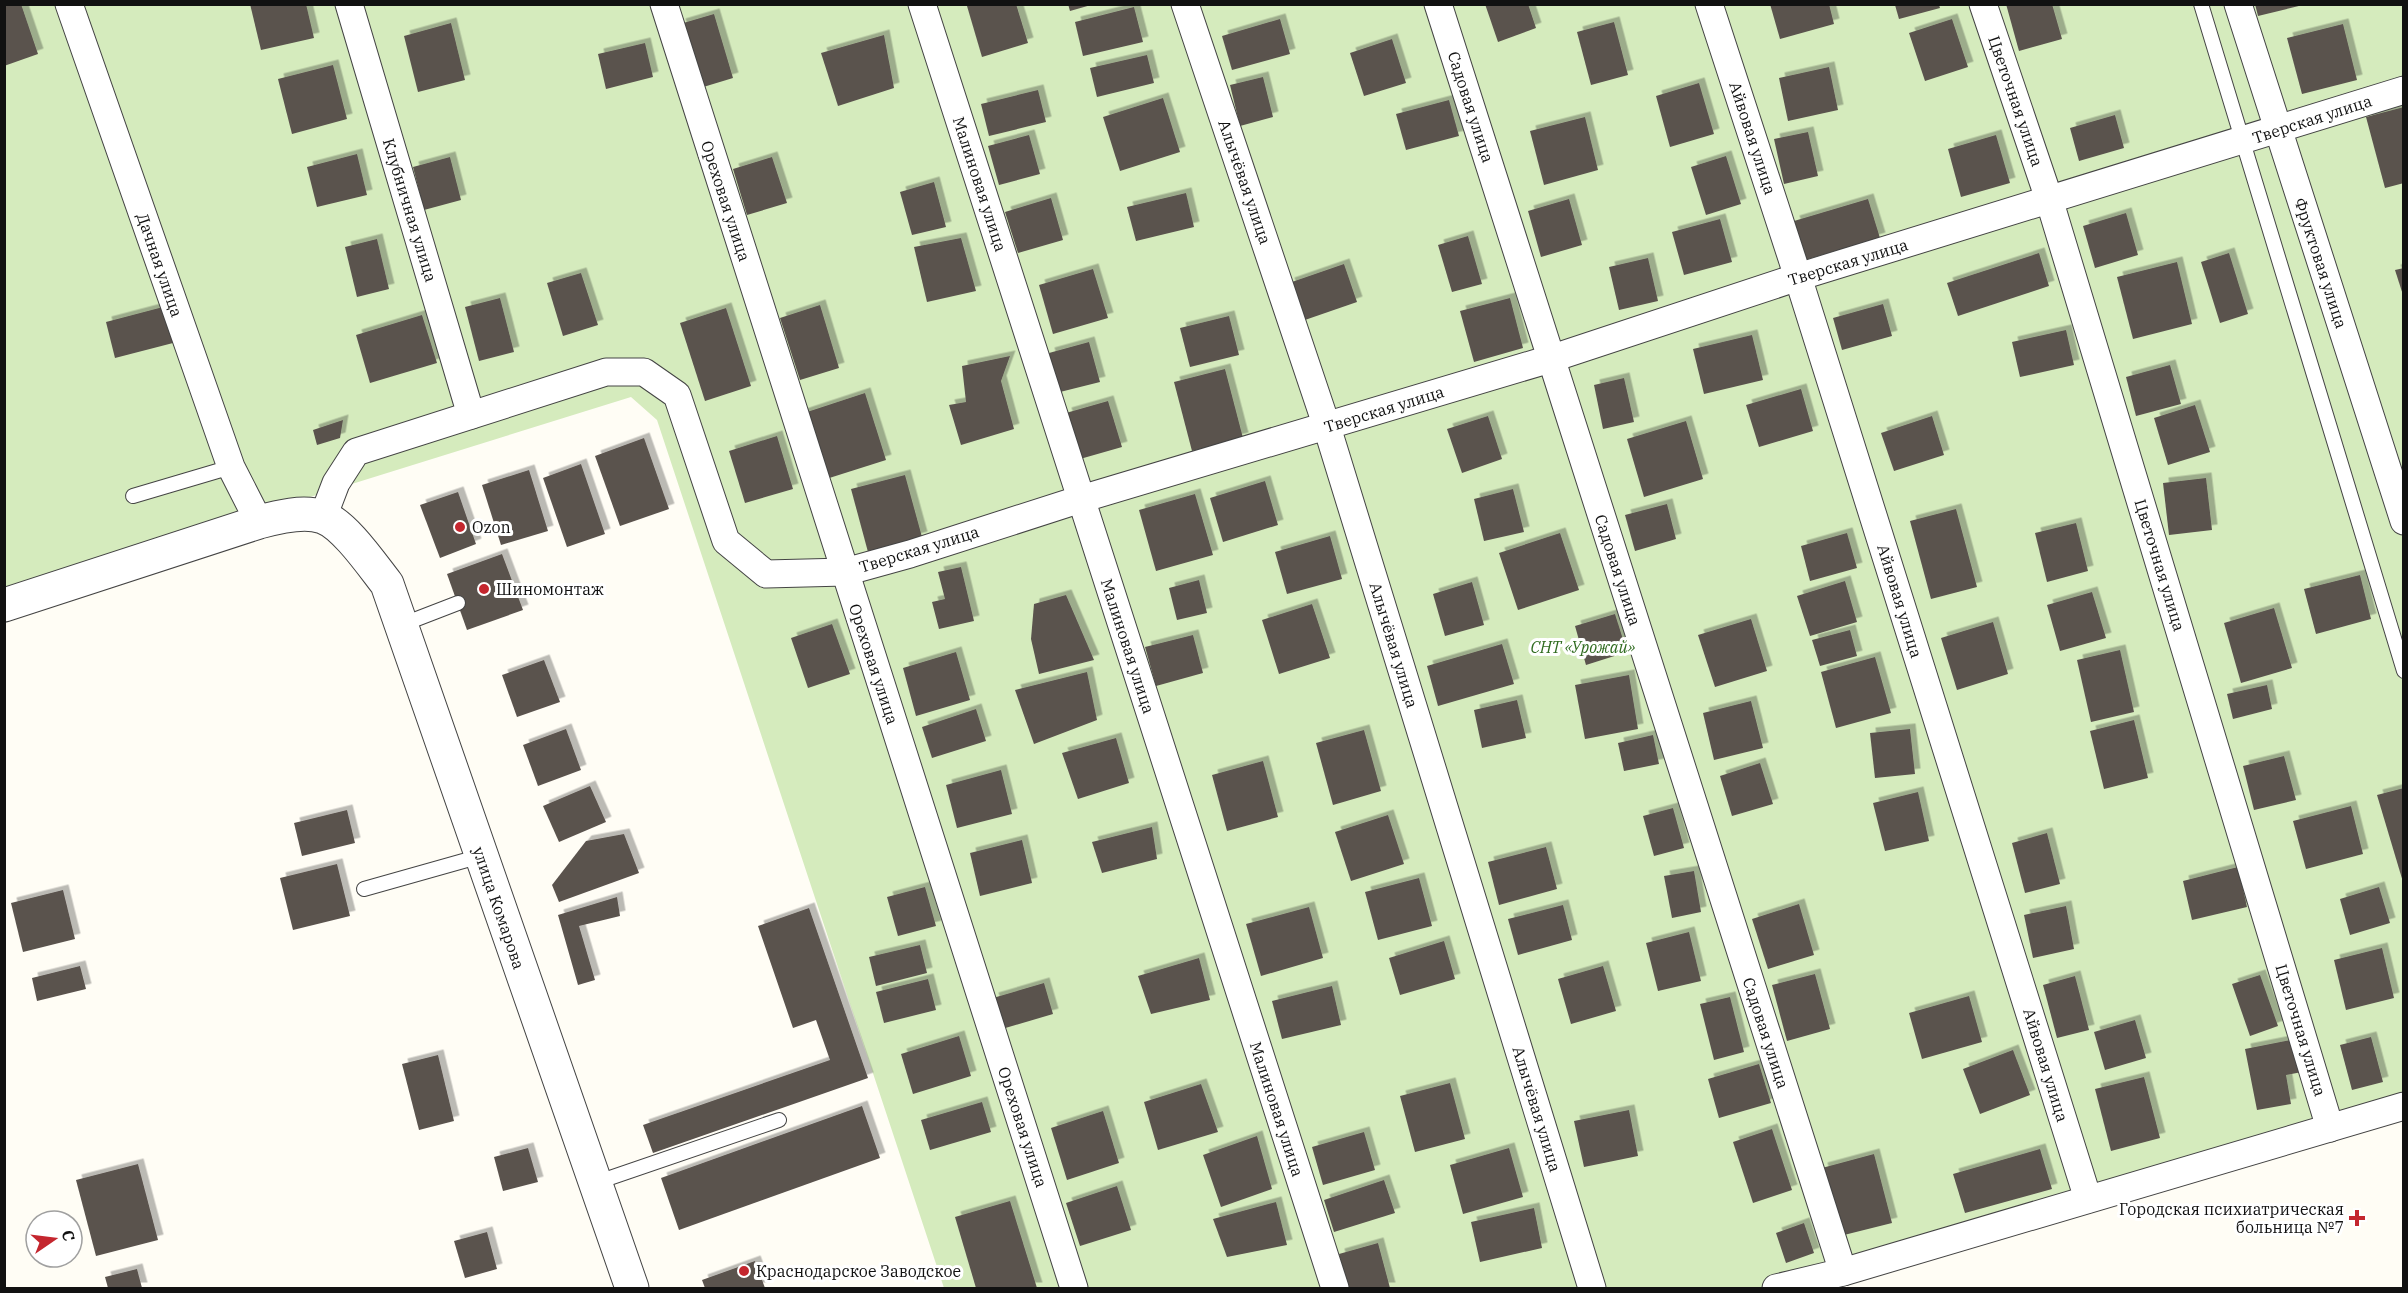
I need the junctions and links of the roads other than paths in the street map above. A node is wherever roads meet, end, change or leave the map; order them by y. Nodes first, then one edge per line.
1 (69, 4) edge
2 (349, 4) edge
3 (664, 4) edge
4 (922, 4) edge
5 (1185, 4) edge
6 (1438, 4) edge
7 (1709, 4) edge
8 (1983, 4) edge
9 (2201, 4) edge
10 (2238, 4) edge
11 (2403, 90) edge
12 (2279, 130) junction
13 (2243, 142) junction
14 (2049, 199) junction
15 (1798, 278) junction
16 (1550, 359) junction
17 (471, 415) junction
18 (1327, 427) junction
19 (231, 467) junction
20 (133, 496) dead end
21 (1081, 498) junction
22 (2403, 521) edge
23 (259, 522) junction
24 (336, 527) junction
25 (845, 572) junction
26 (458, 603) dead end
27 (4, 605) edge
28 (401, 625) junction
29 (2403, 671) edge
30 (481, 856) junction
31 (364, 889) dead end
32 (2403, 1106) edge
33 (778, 1119) dead end
34 (2330, 1128) junction
35 (595, 1183) junction
36 (2088, 1199) junction
37 (1843, 1272) junction
38 (632, 1288) edge
39 (1074, 1288) edge
40 (1335, 1288) edge
41 (1592, 1288) edge
42 (1776, 1288) edge

1 - 19 street, Дачная улица
2 - 17 street, Клубничная улица
3 - 25 street, Ореховая улица
4 - 21 street, Малиновая улица
5 - 18 street, Алычёвая улица
6 - 16 street, Садовая улица
7 - 15 street, Айвовая улица
8 - 14 street, Цветочная улица
9 - 13 lane
10 - 12 street, Фруктовая улица
11 - 12 street, Тверская улица
12 - 13 street, Тверская улица
12 - 22 street, Фруктовая улица
13 - 14 street, Тверская улица
13 - 29 lane
14 - 15 street, Тверская улица
14 - 34 street, Цветочная улица
15 - 16 street, Тверская улица
15 - 36 street, Айвовая улица
16 - 18 street, Тверская улица
16 - 37 street, Садовая улица
17 - 24 street, Тверская улица
17 - 25 street, Тверская улица
18 - 21 street, Тверская улица
18 - 41 street, Алычёвая улица
19 - 20 lane
19 - 23 street, Дачная улица
21 - 25 street, Тверская улица
21 - 40 street, Малиновая улица
23 - 24 street
23 - 27 street
24 - 28 street, улица Комарова
25 - 39 street, Ореховая улица
26 - 28 lane
28 - 30 street, улица Комарова
30 - 31 lane
30 - 35 street, улица Комарова
32 - 34 street
33 - 35 lane
34 - 36 street
35 - 38 street, улица Комарова
36 - 37 street
37 - 42 street

